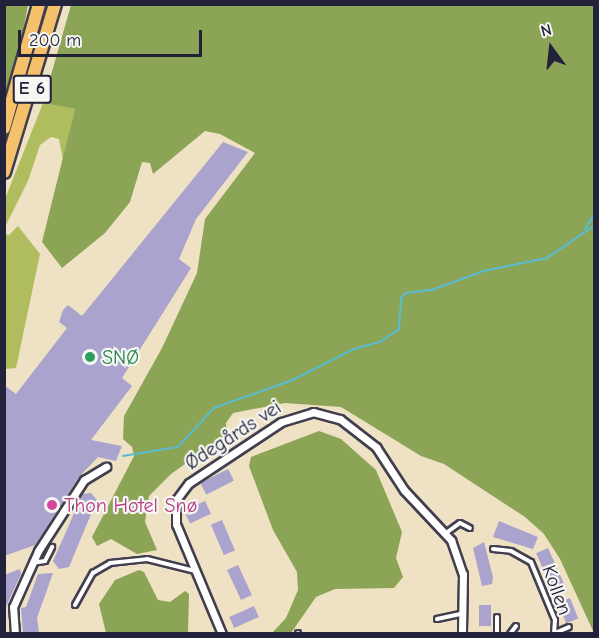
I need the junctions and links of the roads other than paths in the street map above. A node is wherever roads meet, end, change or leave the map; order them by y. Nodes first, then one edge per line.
1 (39, 4) edge
2 (55, 4) edge
3 (4, 128) edge
4 (4, 172) edge
5 (106, 467) dead end
6 (470, 528) dead end
7 (446, 534) junction
8 (52, 547) dead end
9 (494, 549) dead end
10 (32, 563) junction
11 (196, 571) junction
12 (75, 605) dead end
13 (461, 614) junction
14 (497, 617) dead end
15 (437, 619) dead end
16 (516, 626) dead end
17 (569, 627) dead end
18 (15, 633) edge
19 (222, 633) edge
20 (462, 633) edge
21 (497, 633) edge
22 (510, 633) edge
23 (554, 633) edge

1 - 3 highway, E 6
2 - 4 highway, E 6
5 - 10 street
6 - 7 lane
7 - 11 street, Ødegårds vei
7 - 13 street, Ødegårds vei
8 - 10 lane
9 - 23 lane, Kollen
10 - 18 street
11 - 12 lane
11 - 19 street, Ødegårds vei
13 - 15 lane
13 - 20 street, Ødegårds vei
14 - 21 lane
16 - 22 lane
17 - 23 lane

